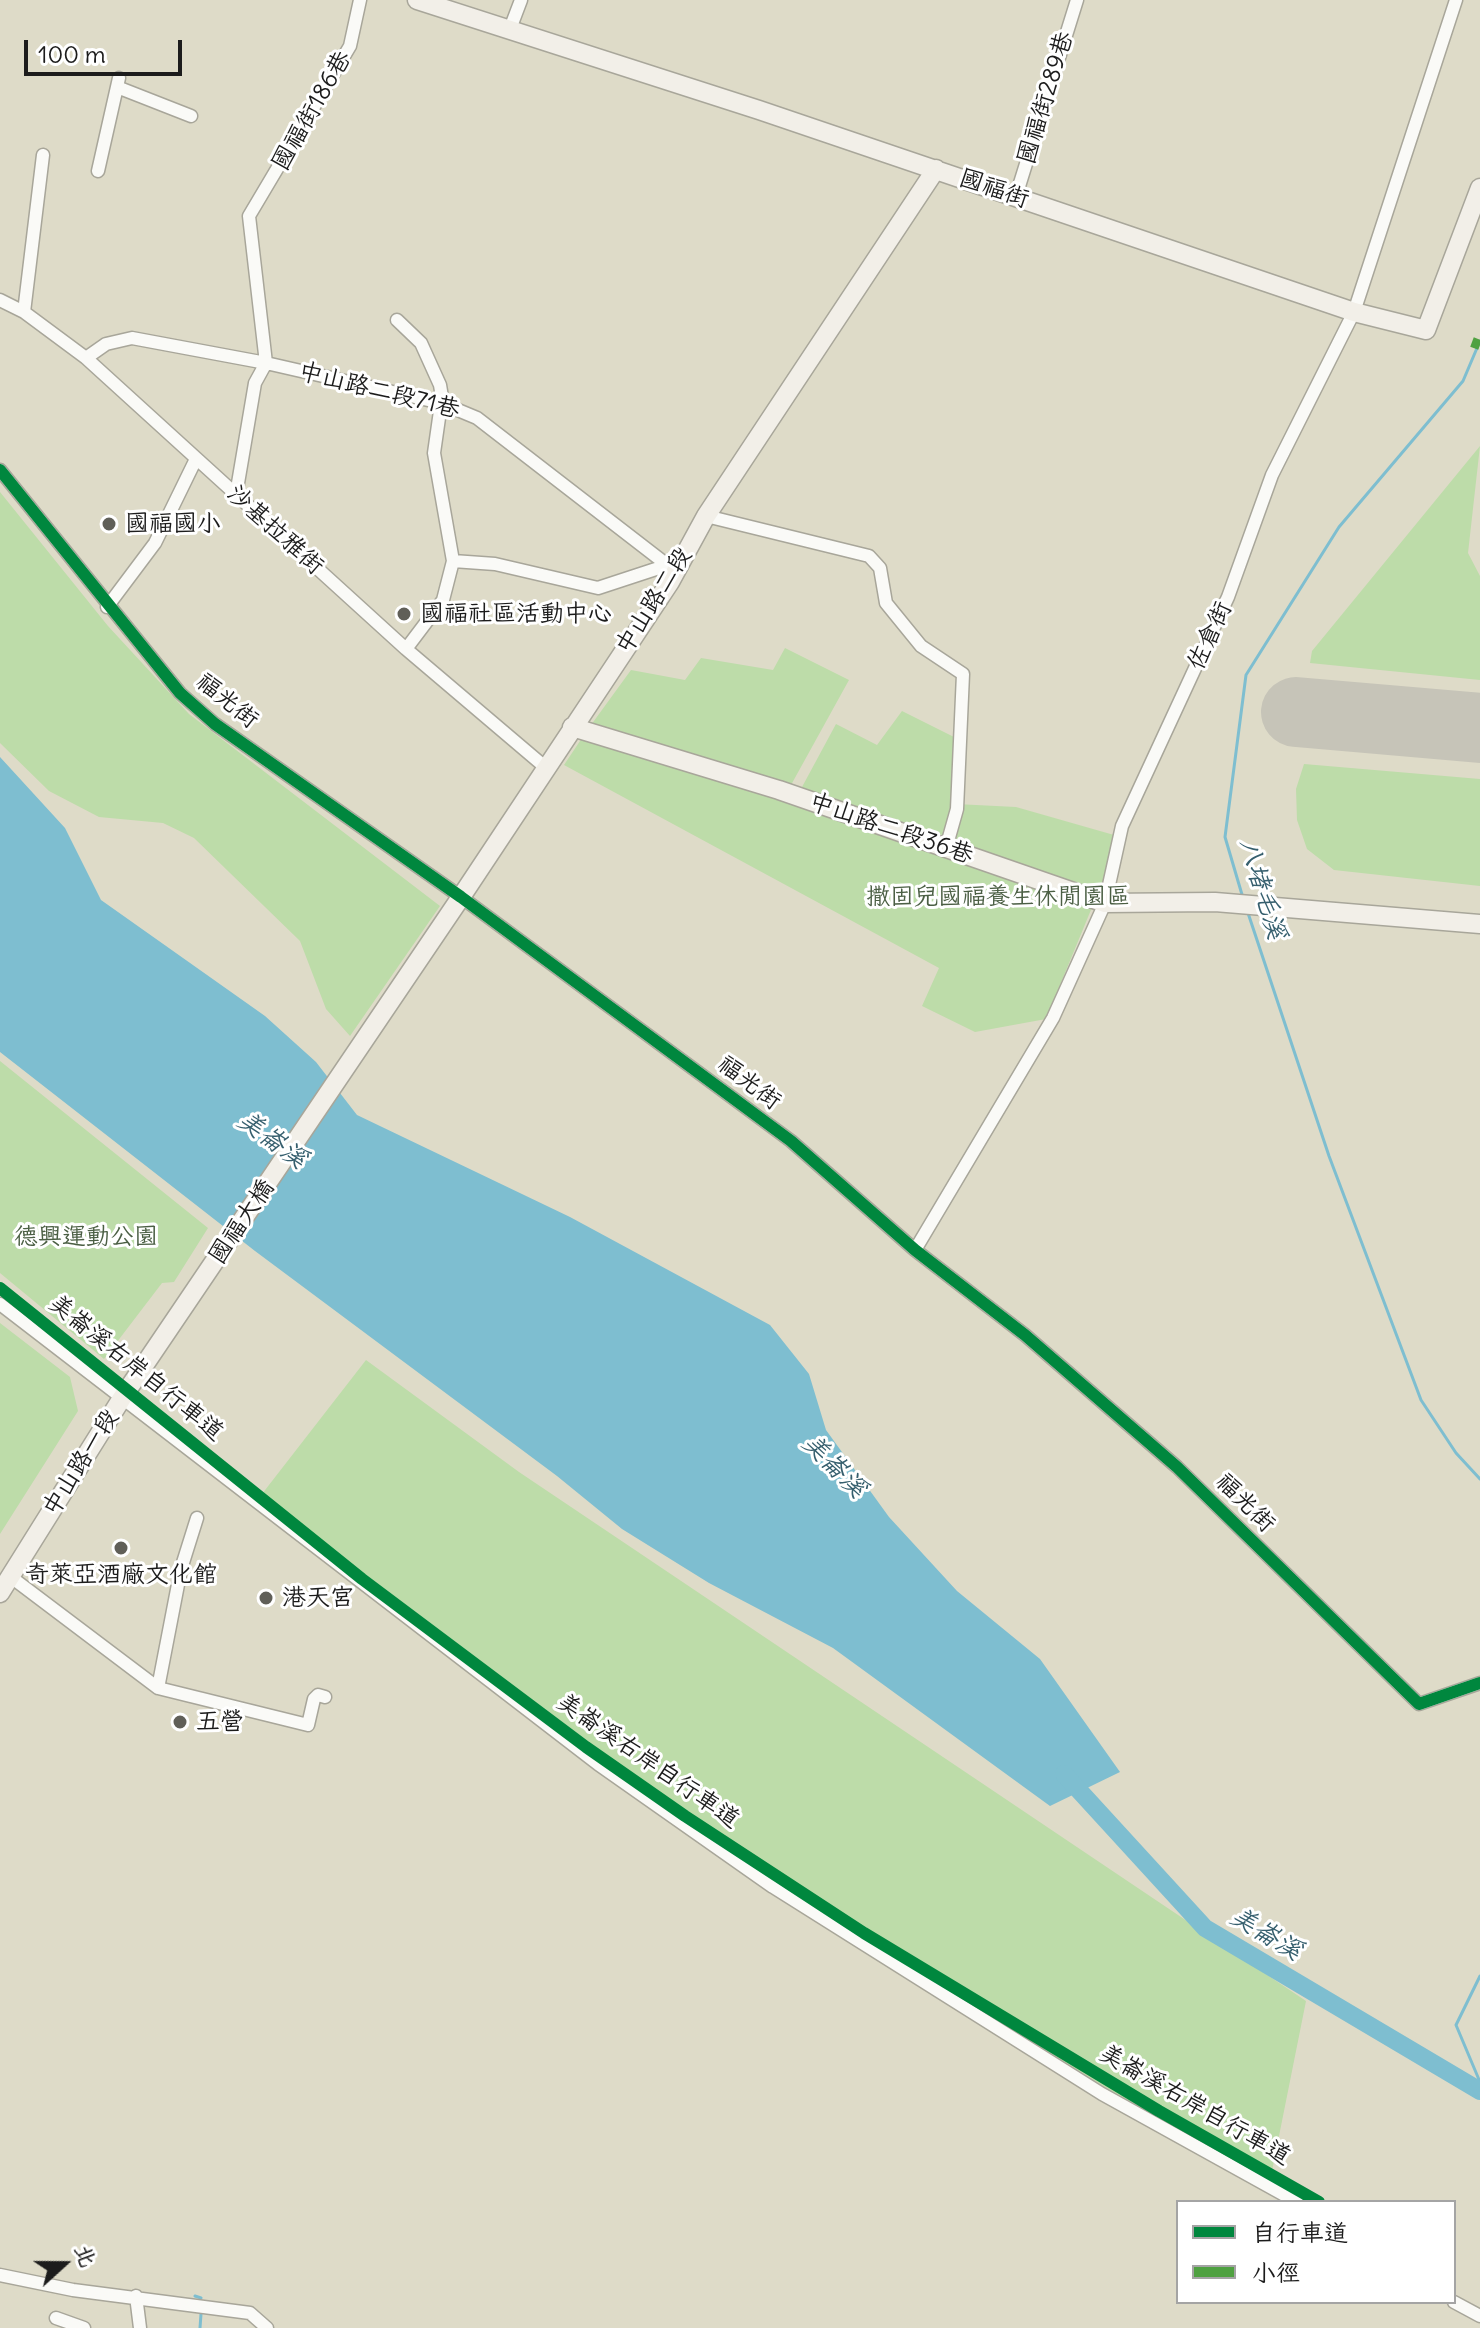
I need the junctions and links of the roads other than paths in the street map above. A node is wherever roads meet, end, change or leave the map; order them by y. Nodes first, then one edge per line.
1 (360, 0) edge
2 (417, 0) edge
3 (521, 0) edge
4 (1077, 0) edge
5 (1456, 0) edge
6 (510, 29) junction
7 (191, 116) dead end
8 (43, 155) dead end
9 (936, 169) junction
10 (98, 171) dead end
11 (1480, 188) edge
12 (1016, 196) junction
13 (0, 300) edge
14 (24, 312) junction
15 (1354, 312) junction
16 (397, 320) dead end
17 (86, 358) junction
18 (266, 363) junction
19 (441, 403) junction
20 (196, 459) junction
21 (0, 470) edge
22 (236, 495) junction
23 (706, 516) junction
24 (453, 561) junction
25 (670, 568) junction
26 (107, 607) junction
27 (406, 649) junction
28 (572, 727) junction
29 (545, 767) junction
30 (946, 848) junction
31 (461, 897) junction
32 (1105, 903) junction
33 (1480, 924) edge
34 (371, 1031) joint
35 (915, 1250) junction
36 (193, 1294) joint
37 (0, 1304) edge
38 (122, 1398) junction
39 (197, 1518) dead end
40 (5, 1585) edge
41 (1480, 1683) edge
42 (158, 1688) junction
43 (325, 1697) dead end
44 (1293, 2200) edge
45 (0, 2275) edge
46 (136, 2296) junction
47 (1456, 2303) edge
48 (1480, 2316) edge
49 (56, 2318) dead end
50 (84, 2328) edge
51 (140, 2328) edge
52 (267, 2328) edge

1 - 18 street, 國福街186巷
2 - 6 street, 國福街
3 - 6 street
4 - 12 street, 國福街289巷
5 - 15 street, 佐倉街
6 - 9 street, 國福街
7 - 10 street
8 - 14 street
9 - 12 street, 國福街
9 - 23 street, 中山路二段
11 - 15 street, 國福街
12 - 15 street, 國福街
13 - 14 street, 沙基拉雅街
14 - 17 street, 沙基拉雅街
15 - 32 street, 佐倉街
16 - 19 street
17 - 18 street, 中山路二段71巷
17 - 20 street, 沙基拉雅街
18 - 19 street, 中山路二段71巷
18 - 22 street
19 - 24 street
19 - 25 street, 中山路二段71巷
20 - 22 street, 沙基拉雅街
20 - 26 street
21 - 26 street, 福光街
22 - 27 street, 沙基拉雅街
23 - 25 street, 中山路二段
23 - 30 street
24 - 25 street
24 - 27 street
25 - 28 street, 中山路二段
26 - 31 street, 福光街
27 - 29 street, 沙基拉雅街
28 - 29 street, 中山路二段
28 - 30 street, 中山路二段36巷
29 - 31 street, 中山路二段
30 - 32 street, 中山路二段36巷
31 - 34 street, 中山路二段
31 - 35 street, 福光街
32 - 33 street, 中山路二段36巷
32 - 35 street, 佐倉街
34 - 36 street, 國福大橋
35 - 41 street, 福光街
36 - 38 street, 中山路一段
37 - 38 street
38 - 40 street, 中山路一段
38 - 44 street
39 - 42 street
40 - 42 street
42 - 43 street
45 - 46 street
46 - 51 street
46 - 52 street
47 - 48 street
49 - 50 street

